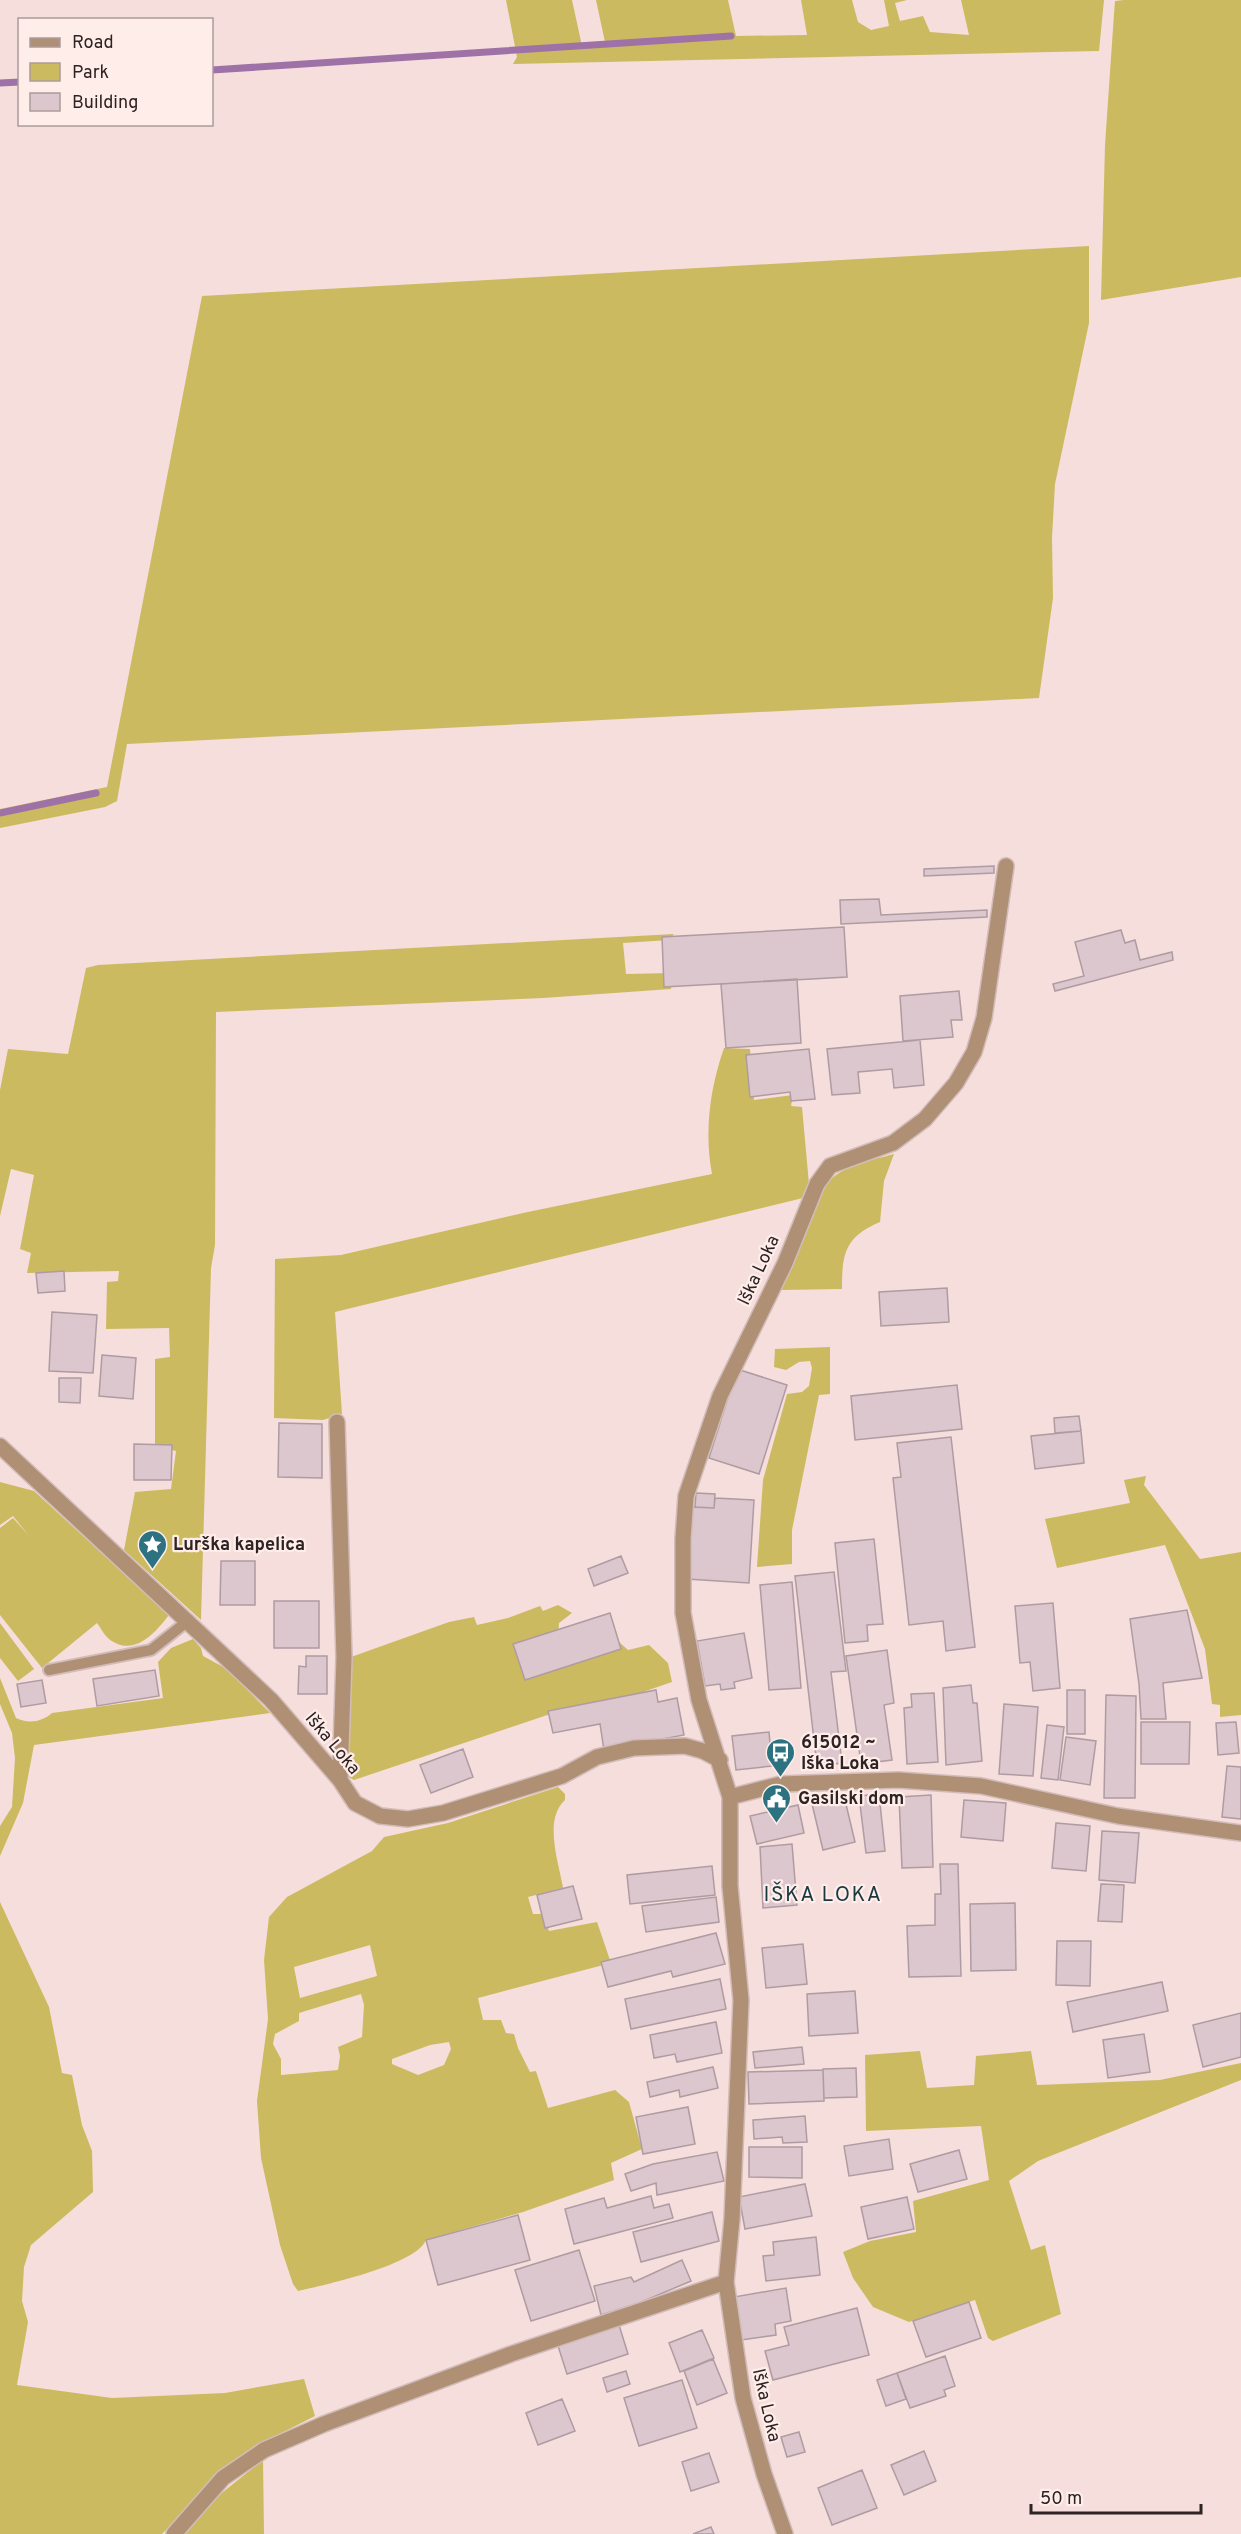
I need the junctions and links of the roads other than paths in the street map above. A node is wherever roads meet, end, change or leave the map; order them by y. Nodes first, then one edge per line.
1 (1006, 866) dead end
2 (337, 1422) dead end
3 (0, 1446) edge
4 (189, 1620) junction
5 (49, 1670) dead end
6 (720, 1760) junction
7 (340, 1780) junction
8 (730, 1797) junction
9 (1241, 1833) edge
10 (726, 2282) junction
11 (174, 2534) edge
12 (785, 2534) edge

1 - 6 street, Iška Loka
2 - 7 street
3 - 4 street, Iška Loka
4 - 5 lane
4 - 7 street, Iška Loka
6 - 7 street, Iška Loka
6 - 8 street, Iška Loka
8 - 9 street
8 - 10 street, Iška Loka
10 - 11 street
10 - 12 street, Iška Loka

